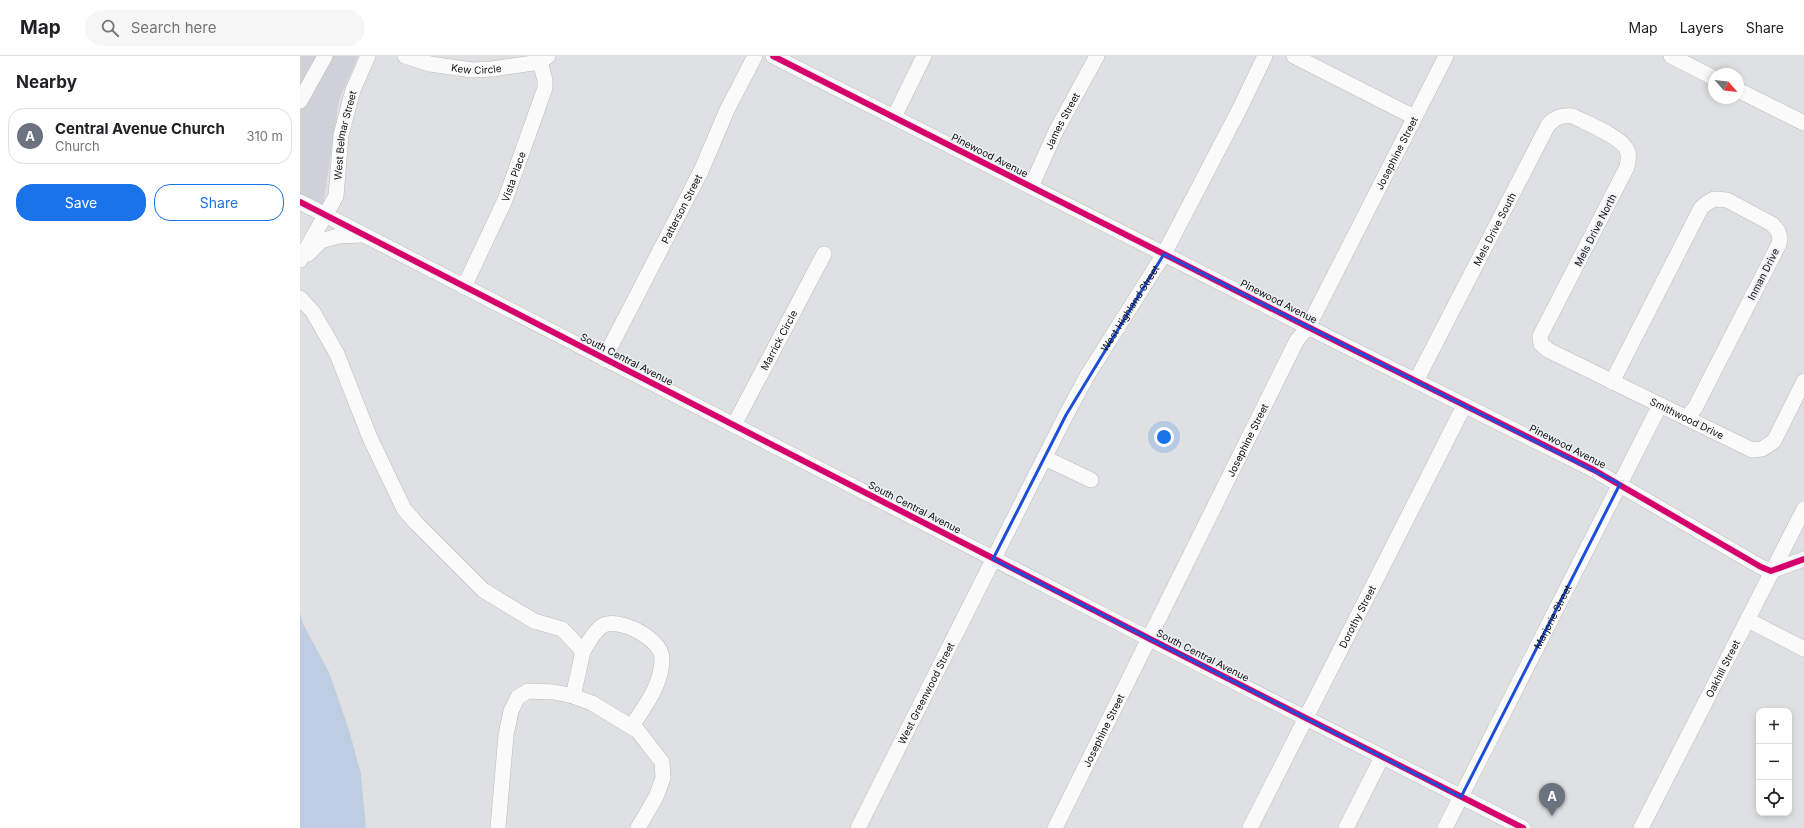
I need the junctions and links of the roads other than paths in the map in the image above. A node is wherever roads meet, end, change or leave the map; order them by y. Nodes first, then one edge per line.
1 (325, 56) edge
2 (368, 56) edge
3 (405, 56) edge
4 (755, 56) edge
5 (773, 56) edge
6 (924, 56) edge
7 (1097, 56) edge
8 (1265, 56) edge
9 (1294, 56) edge
10 (1446, 56) edge
11 (1671, 56) edge
12 (544, 59) edge
13 (1708, 75) edge
14 (1744, 93) edge
15 (300, 101) edge
16 (894, 117) junction
17 (1414, 117) junction
18 (1804, 123) edge
19 (1596, 128) joint
20 (1031, 187) junction
21 (300, 202) edge
22 (325, 215) junction
23 (365, 235) junction
24 (824, 254) dead end
25 (1164, 254) junction
26 (300, 261) edge
27 (464, 287) junction
28 (300, 298) edge
29 (1308, 328) junction
30 (1541, 344) joint
31 (604, 359) junction
32 (1416, 380) junction
33 (1804, 381) edge
34 (1612, 382) junction
35 (1660, 405) junction
36 (1464, 406) junction
37 (1686, 418) junction
38 (734, 425) junction
39 (1045, 458) junction
40 (1091, 480) dead end
41 (1620, 484) junction
42 (1804, 509) edge
43 (993, 559) junction
44 (1804, 559) edge
45 (1772, 571) junction
46 (1748, 620) junction
47 (1150, 639) junction
48 (1804, 649) edge
49 (582, 653) junction
50 (573, 696) junction
51 (1306, 718) junction
52 (631, 727) junction
53 (1382, 757) junction
54 (1461, 797) junction
55 (498, 828) edge
56 (638, 828) edge
57 (858, 828) edge
58 (1055, 828) edge
59 (1250, 828) edge
60 (1346, 828) edge
61 (1445, 828) edge
62 (1523, 828) edge
63 (1641, 828) edge

1 - 15 street
2 - 22 street, West Belmar Street
3 - 12 street, Kew Circle
4 - 31 street, Patterson Street
5 - 16 street, Pinewood Avenue
6 - 16 street
7 - 20 street, James Street
8 - 25 street, West Highland Street
9 - 17 street
10 - 17 street, Josephine Street
11 - 13 street
12 - 27 street, Vista Place
14 - 18 street
16 - 20 street, Pinewood Avenue
17 - 29 street, Josephine Street
19 - 30 street, Mels Drive North
19 - 32 street, Mels Drive South
20 - 25 street, Pinewood Avenue
21 - 22 street, South Central Avenue
22 - 23 street, South Central Avenue
22 - 26 street
23 - 26 street
23 - 27 street, South Central Avenue
24 - 38 street, Marrick Circle
25 - 29 street, Pinewood Avenue
25 - 39 street, West Highland Street
27 - 31 street, South Central Avenue
28 - 49 street
29 - 32 street, Pinewood Avenue
29 - 47 street, Josephine Street
30 - 34 street, Smithwood Drive
31 - 38 street, South Central Avenue
32 - 36 street, Pinewood Avenue
33 - 37 street, Smithwood Drive
34 - 35 street, Smithwood Drive
34 - 37 street, Inman Drive
35 - 37 street, Smithwood Drive
35 - 41 street, Marjorie Street
36 - 41 street, Pinewood Avenue
36 - 51 street, Dorothy Street
38 - 43 street, South Central Avenue
39 - 40 street
39 - 43 street, West Highland Street
41 - 45 street, Pinewood Avenue
41 - 54 street, Marjorie Street
42 - 45 street, Oakhill Street
43 - 47 street, South Central Avenue
43 - 57 street, West Greenwood Street
44 - 45 street
45 - 46 street, Oakhill Street
46 - 48 street
46 - 63 street, Oakhill Street
47 - 51 street, South Central Avenue
47 - 58 street, Josephine Street
49 - 50 street
49 - 52 street
50 - 52 street
50 - 55 street
51 - 53 street, South Central Avenue
51 - 59 street, Dorothy Street
52 - 56 street
53 - 54 street, South Central Avenue
53 - 60 street
54 - 61 street, Marjorie Street
54 - 62 street, South Central Avenue

